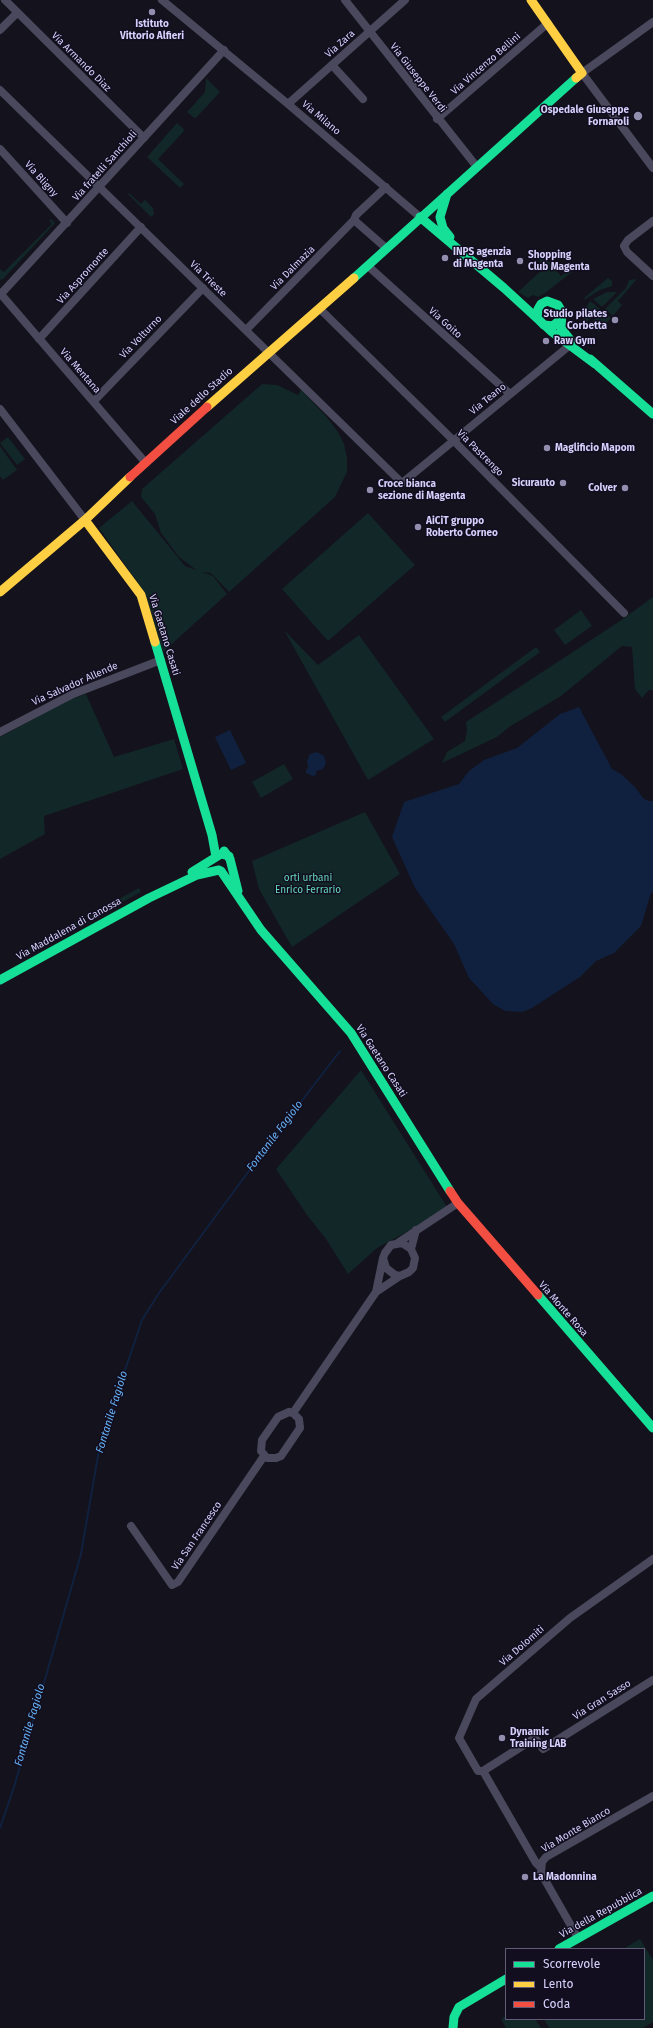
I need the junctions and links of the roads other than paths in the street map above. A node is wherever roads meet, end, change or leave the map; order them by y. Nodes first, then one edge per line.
1 (5, 0) edge
2 (162, 0) edge
3 (345, 0) edge
4 (405, 0) edge
5 (531, 0) edge
6 (18, 13) junction
7 (653, 22) edge
8 (548, 24) junction
9 (0, 30) edge
10 (369, 32) junction
11 (224, 50) junction
12 (332, 65) junction
13 (582, 73) junction
14 (0, 90) edge
15 (363, 98) dead end
16 (288, 104) junction
17 (437, 119) junction
18 (144, 138) junction
19 (0, 149) edge
20 (477, 167) junction
21 (653, 168) edge
22 (99, 186) junction
23 (386, 187) junction
24 (447, 194) junction
25 (420, 217) junction
26 (354, 220) junction
27 (653, 221) edge
28 (67, 223) junction
29 (141, 227) junction
30 (386, 248) junction
31 (463, 254) junction
32 (368, 266) junction
33 (653, 276) edge
34 (203, 288) junction
35 (504, 288) junction
36 (0, 294) edge
37 (544, 303) junction
38 (320, 309) junction
39 (561, 319) junction
40 (541, 323) junction
41 (246, 330) junction
42 (39, 339) junction
43 (569, 346) junction
44 (269, 352) junction
45 (595, 364) junction
46 (510, 394) junction
47 (94, 401) junction
48 (0, 409) edge
49 (653, 414) edge
50 (453, 440) junction
51 (146, 462) junction
52 (402, 483) joint
53 (85, 520) junction
54 (0, 592) edge
55 (624, 613) dead end
56 (160, 660) junction
57 (0, 732) edge
58 (212, 835) junction
59 (216, 858) junction
60 (230, 860) junction
61 (220, 870) junction
62 (149, 898) junction
63 (242, 902) junction
64 (0, 980) edge
65 (458, 1203) junction
66 (416, 1230) junction
67 (396, 1244) junction
68 (411, 1249) junction
69 (383, 1258) junction
70 (400, 1276) junction
71 (376, 1292) junction
72 (293, 1413) junction
73 (653, 1428) edge
74 (264, 1456) junction
75 (131, 1526) dead end
76 (653, 1559) edge
77 (653, 1680) edge
78 (483, 1771) junction
79 (653, 1796) edge
80 (540, 1867) junction
81 (653, 1896) edge
82 (578, 1938) junction
83 (561, 1948) edge
84 (505, 1980) edge
85 (453, 2028) edge

1 - 6 street, Via Armando Diaz
2 - 11 street, Via Milano
3 - 10 street, Via Giuseppe Verdi
4 - 10 street, Via Zara
5 - 8 street
6 - 9 street
6 - 18 street, Via Armando Diaz
7 - 13 street
8 - 13 street
8 - 17 street, Via Vincenzo Bellini
10 - 12 street, Via Zara
10 - 17 street, Via Giuseppe Verdi
11 - 16 street, Via Milano
11 - 18 street, Via fratelli Sanchioli
12 - 15 street
12 - 16 street, Via Zara
13 - 20 street, Viale dello Stadio
13 - 21 street
14 - 22 street, Via Trieste
16 - 23 street, Via Milano
17 - 20 street, Via Giuseppe Verdi
18 - 22 street, Via fratelli Sanchioli
19 - 28 street, Via Bligny
20 - 24 street, Viale dello Stadio
22 - 28 street, Via fratelli Sanchioli
22 - 29 street, Via Trieste
23 - 25 street, Via Milano
23 - 26 street, Via Dalmazia
24 - 25 street, Viale dello Stadio
24 - 31 street, Via Milano
25 - 30 street, Viale dello Stadio
25 - 31 street, Via Milano
26 - 30 street
26 - 41 street, Via Dalmazia
27 - 33 street
28 - 36 street, Via fratelli Sanchioli
29 - 34 street, Via Trieste
29 - 42 street, Via Aspromonte
30 - 32 street, Viale dello Stadio
31 - 35 street, Via Milano
32 - 38 street, Viale dello Stadio
32 - 46 street, Via Goito
34 - 41 street, Via Trieste
34 - 47 street, Via Volturno
35 - 37 street, Via Milano
35 - 40 street, Via Milano
36 - 42 street, Via Mentana
37 - 39 street
37 - 40 street
38 - 44 street, Viale dello Stadio
38 - 50 street, Via Pastrengo
39 - 40 street
39 - 45 street, Via Milano
40 - 43 street, Via Milano
41 - 44 street, Via Trieste
42 - 47 street, Via Mentana
43 - 45 street, Via Milano
43 - 46 street, Via Teano
44 - 51 street, Viale dello Stadio
44 - 52 street, Via Trieste
45 - 49 street, Via Milano
46 - 50 street, Via Teano
47 - 51 street, Via Mentana
48 - 53 street, Via Gaetano Casati
50 - 52 street, Via Teano
50 - 55 street, Via Pastrengo
51 - 53 street, Viale dello Stadio
53 - 54 street, Viale dello Stadio
53 - 56 street, Via Gaetano Casati
56 - 57 street, Via Salvador Allende
56 - 58 street, Via Gaetano Casati
58 - 59 street, Via Gaetano Casati
58 - 60 street, Via Gaetano Casati
59 - 60 street
59 - 61 street, Via Gaetano Casati
59 - 62 street, Via Maddalena di Canossa
60 - 61 street
60 - 63 street, Via Gaetano Casati
61 - 62 street, Via Maddalena di Canossa
61 - 63 street, Via Gaetano Casati
62 - 64 street, Via Maddalena di Canossa
63 - 65 street, Via Gaetano Casati
65 - 66 street
65 - 73 street, Via Monte Rosa
66 - 67 street
66 - 68 street
67 - 68 street
67 - 69 street
68 - 70 street
69 - 70 street
69 - 71 street
70 - 71 street
71 - 72 street
72 - 74 street
72 - 74 street
74 - 75 street, Via San Francesco
76 - 78 street, Via Dolomiti
77 - 78 street, Via Gran Sasso
78 - 80 street
79 - 80 street, Via Monte Bianco
80 - 82 street, Via Monte Bianco
81 - 82 street, Via della Repubblica
82 - 83 street, Via della Repubblica
84 - 85 street

